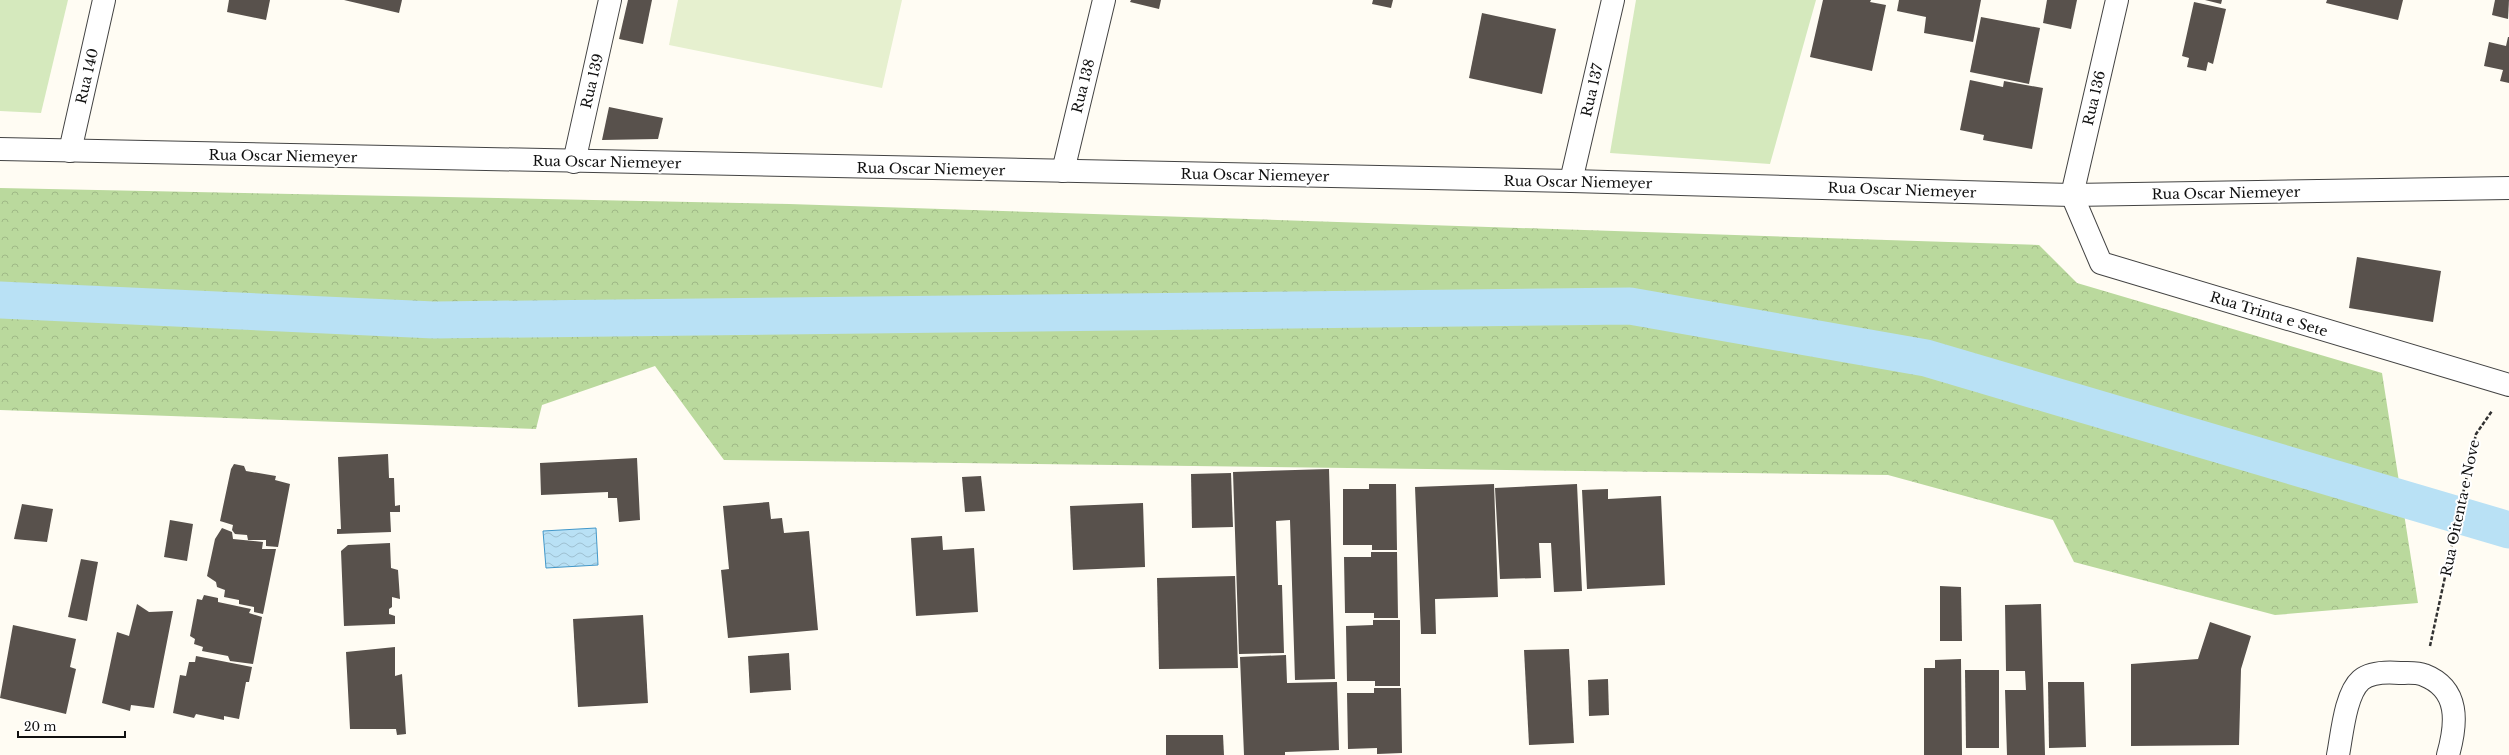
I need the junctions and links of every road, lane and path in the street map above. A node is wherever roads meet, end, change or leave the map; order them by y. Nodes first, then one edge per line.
1 (104, 0) edge
2 (610, 0) edge
3 (1104, 0) edge
4 (1613, 0) edge
5 (2117, 0) edge
6 (0, 149) edge
7 (70, 151) junction
8 (574, 162) junction
9 (1063, 171) junction
10 (1571, 181) junction
11 (2509, 188) edge
12 (2072, 195) junction
13 (2509, 385) edge
14 (2493, 410) dead end
15 (2434, 630) dead end
16 (2338, 755) edge
17 (2448, 755) edge

1 - 7 street, Rua 140
2 - 8 street, Rua 139
3 - 9 street, Rua 138
4 - 10 street, Rua 137
5 - 12 street, Rua 136
6 - 7 street, Rua Oscar Niemeyer
7 - 8 street, Rua Oscar Niemeyer
8 - 9 street, Rua Oscar Niemeyer
9 - 10 street, Rua Oscar Niemeyer
10 - 12 street, Rua Oscar Niemeyer
11 - 12 street, Rua Oscar Niemeyer
12 - 13 street, Rua Trinta e Sete
14 - 15 path, Rua Oitenta e Nove
16 - 17 street

